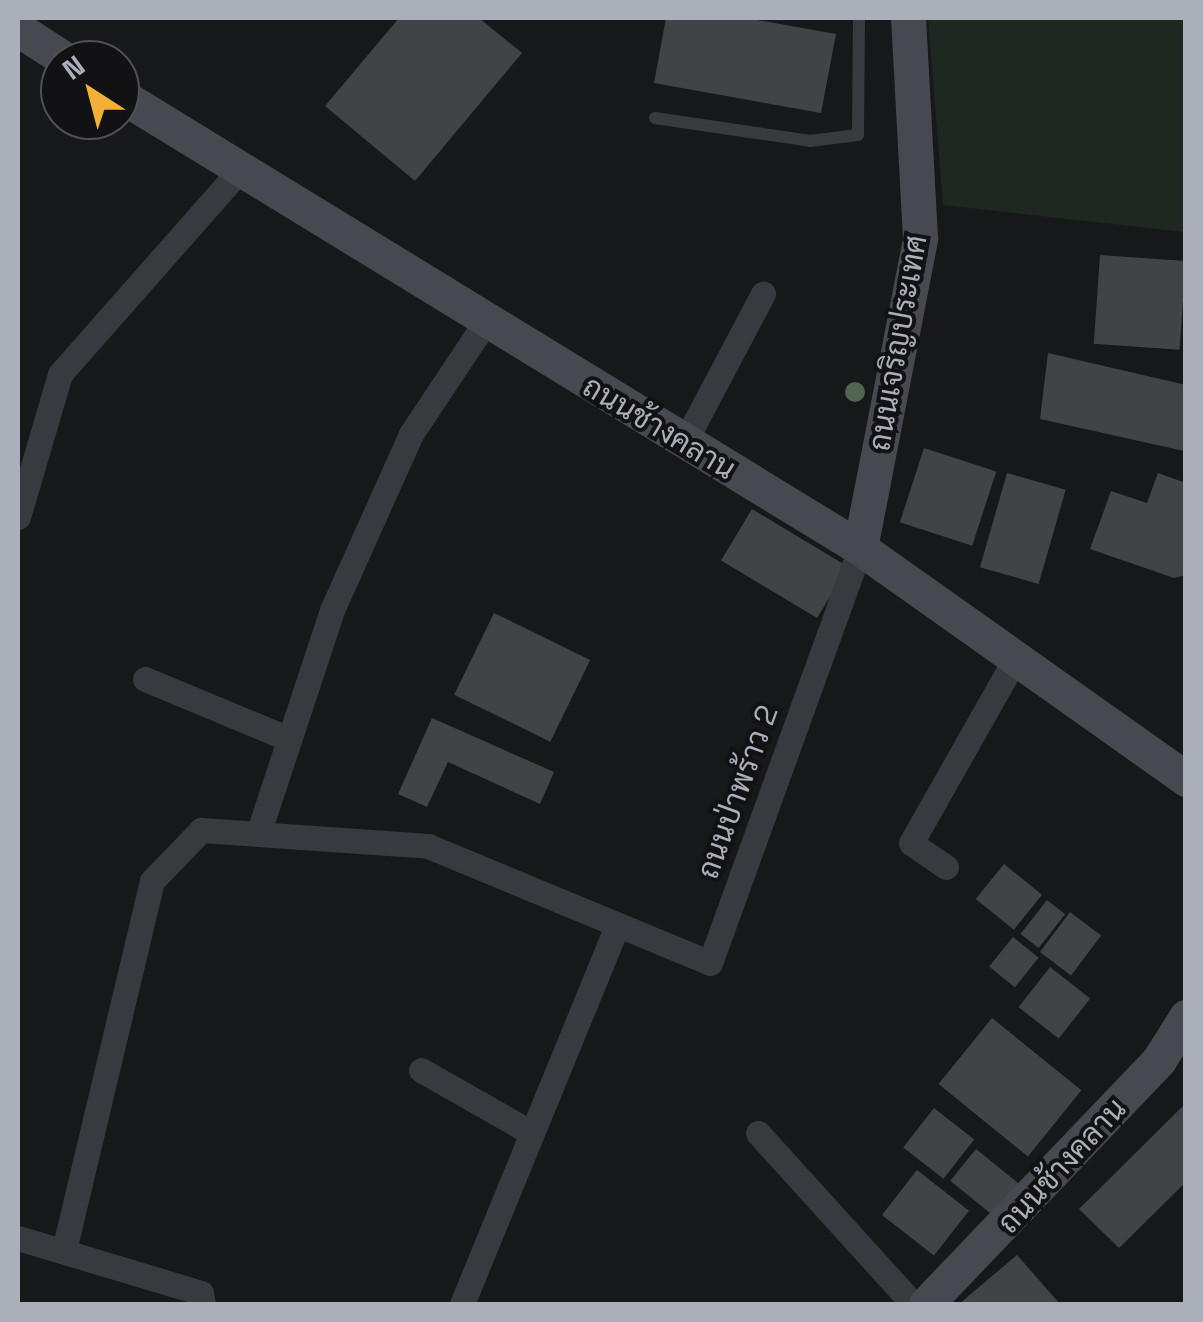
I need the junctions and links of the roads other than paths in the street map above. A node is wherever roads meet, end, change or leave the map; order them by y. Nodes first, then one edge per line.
1 (859, 18) edge
2 (908, 18) edge
3 (18, 29) edge
4 (40, 43) edge
5 (140, 108) edge
6 (655, 118) dead end
7 (238, 172) junction
8 (763, 294) dead end
9 (484, 324) junction
10 (684, 443) junction
11 (18, 517) edge
12 (860, 548) junction
13 (1014, 659) junction
14 (145, 680) dead end
15 (289, 739) junction
16 (1186, 779) edge
17 (259, 831) junction
18 (946, 867) dead end
19 (616, 928) junction
20 (1186, 1017) edge
21 (421, 1070) dead end
22 (526, 1130) junction
23 (758, 1133) dead end
24 (18, 1238) edge
25 (65, 1246) junction
26 (203, 1304) edge
27 (462, 1304) edge
28 (914, 1304) edge
29 (926, 1304) edge

1 - 6 lane
2 - 12 street, ถนนเจริญประเทศ
3 - 4 street
5 - 7 street, ถนนช้างคลาน
7 - 9 street, ถนนช้างคลาน
7 - 11 street
8 - 10 street
9 - 10 street, ถนนช้างคลาน
9 - 15 street
10 - 12 street, ถนนช้างคลาน
12 - 13 street, ถนนช้างคลาน
12 - 19 street, ถนนป่าพร้าว 2
13 - 16 street, ถนนช้างคลาน
13 - 18 street
14 - 15 street
15 - 17 street
17 - 19 street
17 - 25 street
19 - 22 street
20 - 29 street, ถนนช้างคลาน
21 - 22 street
22 - 27 street
23 - 28 street
24 - 25 street
25 - 26 street

